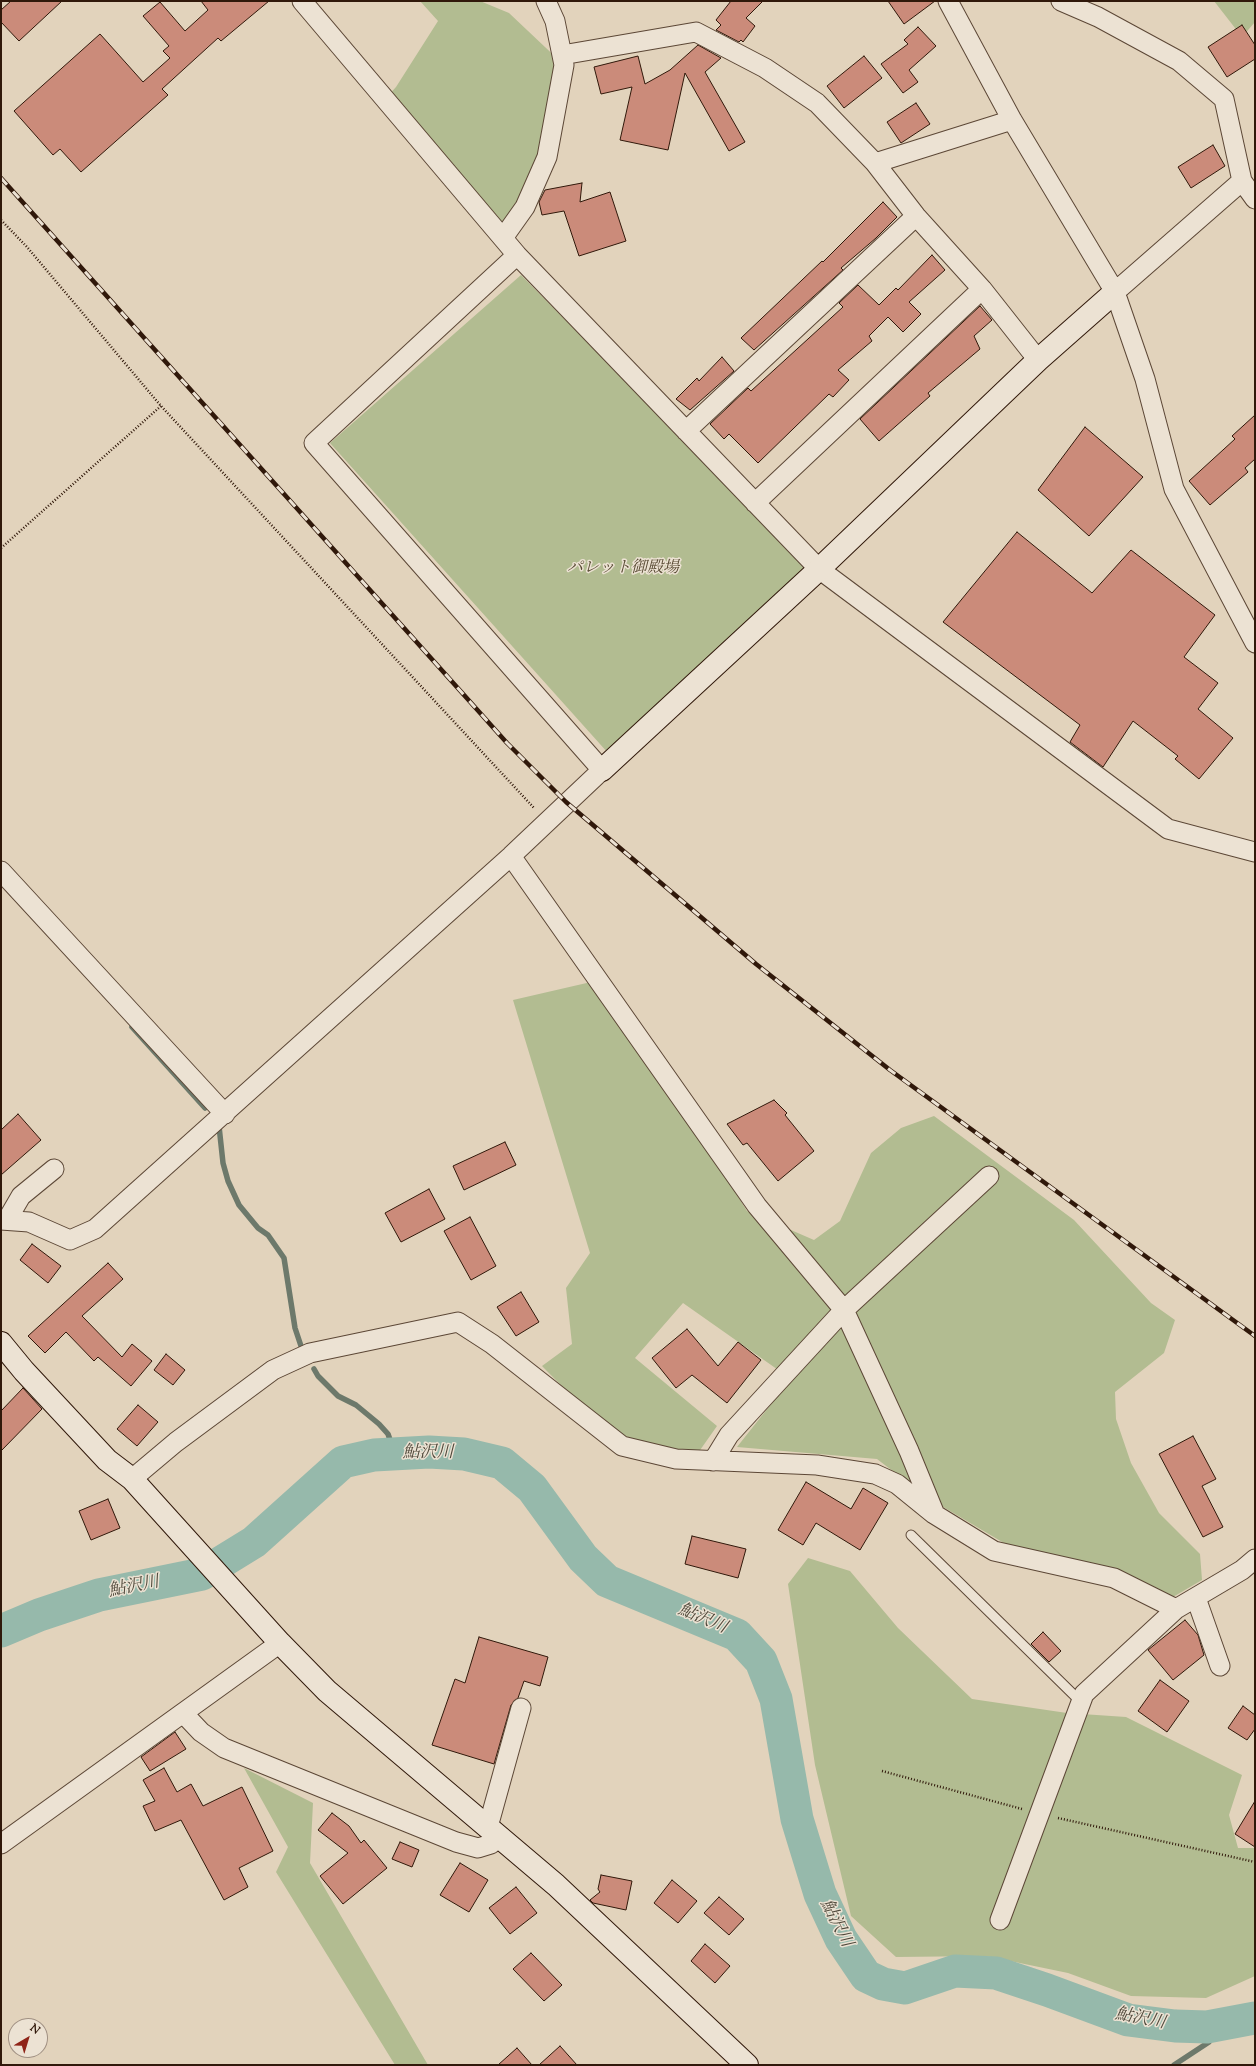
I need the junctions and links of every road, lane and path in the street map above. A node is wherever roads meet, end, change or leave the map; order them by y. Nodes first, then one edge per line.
1 (302, 1) edge
2 (546, 1) edge
3 (948, 1) edge
4 (1062, 1) edge
5 (562, 55) junction
6 (1012, 120) junction
7 (875, 163) junction
8 (1242, 181) junction
9 (1255, 199) edge
10 (916, 216) junction
11 (1, 220) edge
12 (503, 238) junction
13 (517, 255) junction
14 (982, 289) junction
15 (1115, 292) junction
16 (1038, 360) junction
17 (161, 406) junction
18 (686, 431) junction
19 (755, 503) junction
20 (1, 548) edge
21 (819, 569) junction
22 (1255, 643) edge
23 (602, 770) junction
24 (547, 822) junction
25 (1255, 852) edge
26 (511, 856) junction
27 (1, 870) edge
28 (224, 1114) junction
29 (54, 1169) dead end
30 (989, 1176) dead end
31 (4, 1220) edge
32 (844, 1310) junction
33 (1, 1343) edge
34 (714, 1461) junction
35 (132, 1479) junction
36 (934, 1514) junction
37 (910, 1535) dead end
38 (1255, 1560) edge
39 (1196, 1598) junction
40 (1176, 1610) junction
41 (280, 1643) junction
42 (1220, 1666) dead end
43 (1081, 1702) junction
44 (521, 1708) dead end
45 (183, 1713) junction
46 (882, 1771) dead end
47 (1040, 1814) junction
48 (494, 1832) junction
49 (1, 1844) edge
50 (1255, 1862) edge
51 (1000, 1920) dead end
52 (737, 2062) edge

1 - 12 street
2 - 5 street
3 - 6 street
4 - 8 street
5 - 7 street
5 - 12 street
6 - 7 street
6 - 15 street
7 - 10 street
8 - 9 street
8 - 15 street
10 - 14 street
10 - 18 street
11 - 17 path
12 - 13 street
13 - 18 street
13 - 23 street
14 - 16 street
14 - 19 street
15 - 16 street
15 - 22 street
16 - 21 street
17 - 20 path
17 - 24 path
18 - 19 street
19 - 21 street
21 - 23 street
21 - 25 street
23 - 24 street
24 - 26 street
26 - 28 street
26 - 32 street
27 - 28 street
28 - 31 street
29 - 31 street
30 - 32 street
32 - 34 street
32 - 36 street
33 - 35 street
34 - 35 street
34 - 36 street
35 - 41 street
36 - 40 street
37 - 43 lane
38 - 39 street
39 - 40 street
39 - 42 street
40 - 43 street
41 - 45 street
41 - 48 street
43 - 47 street
44 - 48 street
45 - 48 street
45 - 49 street
46 - 47 path
47 - 50 path
47 - 51 street
48 - 52 street

